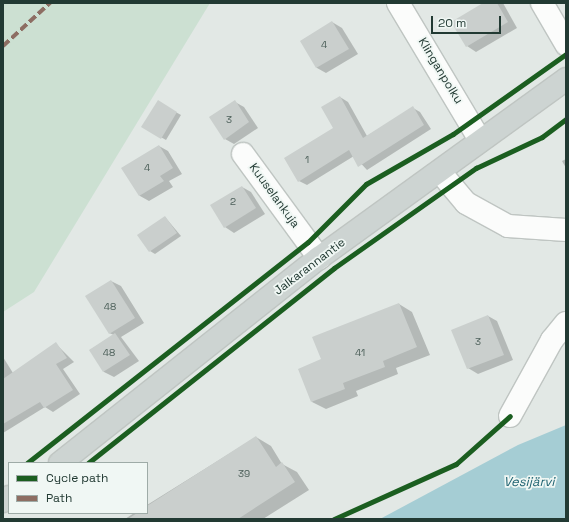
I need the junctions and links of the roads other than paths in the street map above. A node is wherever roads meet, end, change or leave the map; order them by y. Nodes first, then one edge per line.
1 (398, 3) edge
2 (542, 3) edge
3 (566, 44) edge
4 (566, 79) edge
5 (480, 140) junction
6 (243, 154) dead end
7 (440, 172) junction
8 (566, 230) edge
9 (319, 258) junction
10 (566, 323) edge
11 (510, 416) dead end
12 (61, 462) edge

1 - 5 street, Klinganpolku
2 - 3 street
4 - 5 main road, Jalkarannantie
5 - 7 main road, Jalkarannantie
6 - 9 street, Kuuselankuja
7 - 8 street
7 - 9 main road, Jalkarannantie
9 - 12 main road, Jalkarannantie
10 - 11 street

